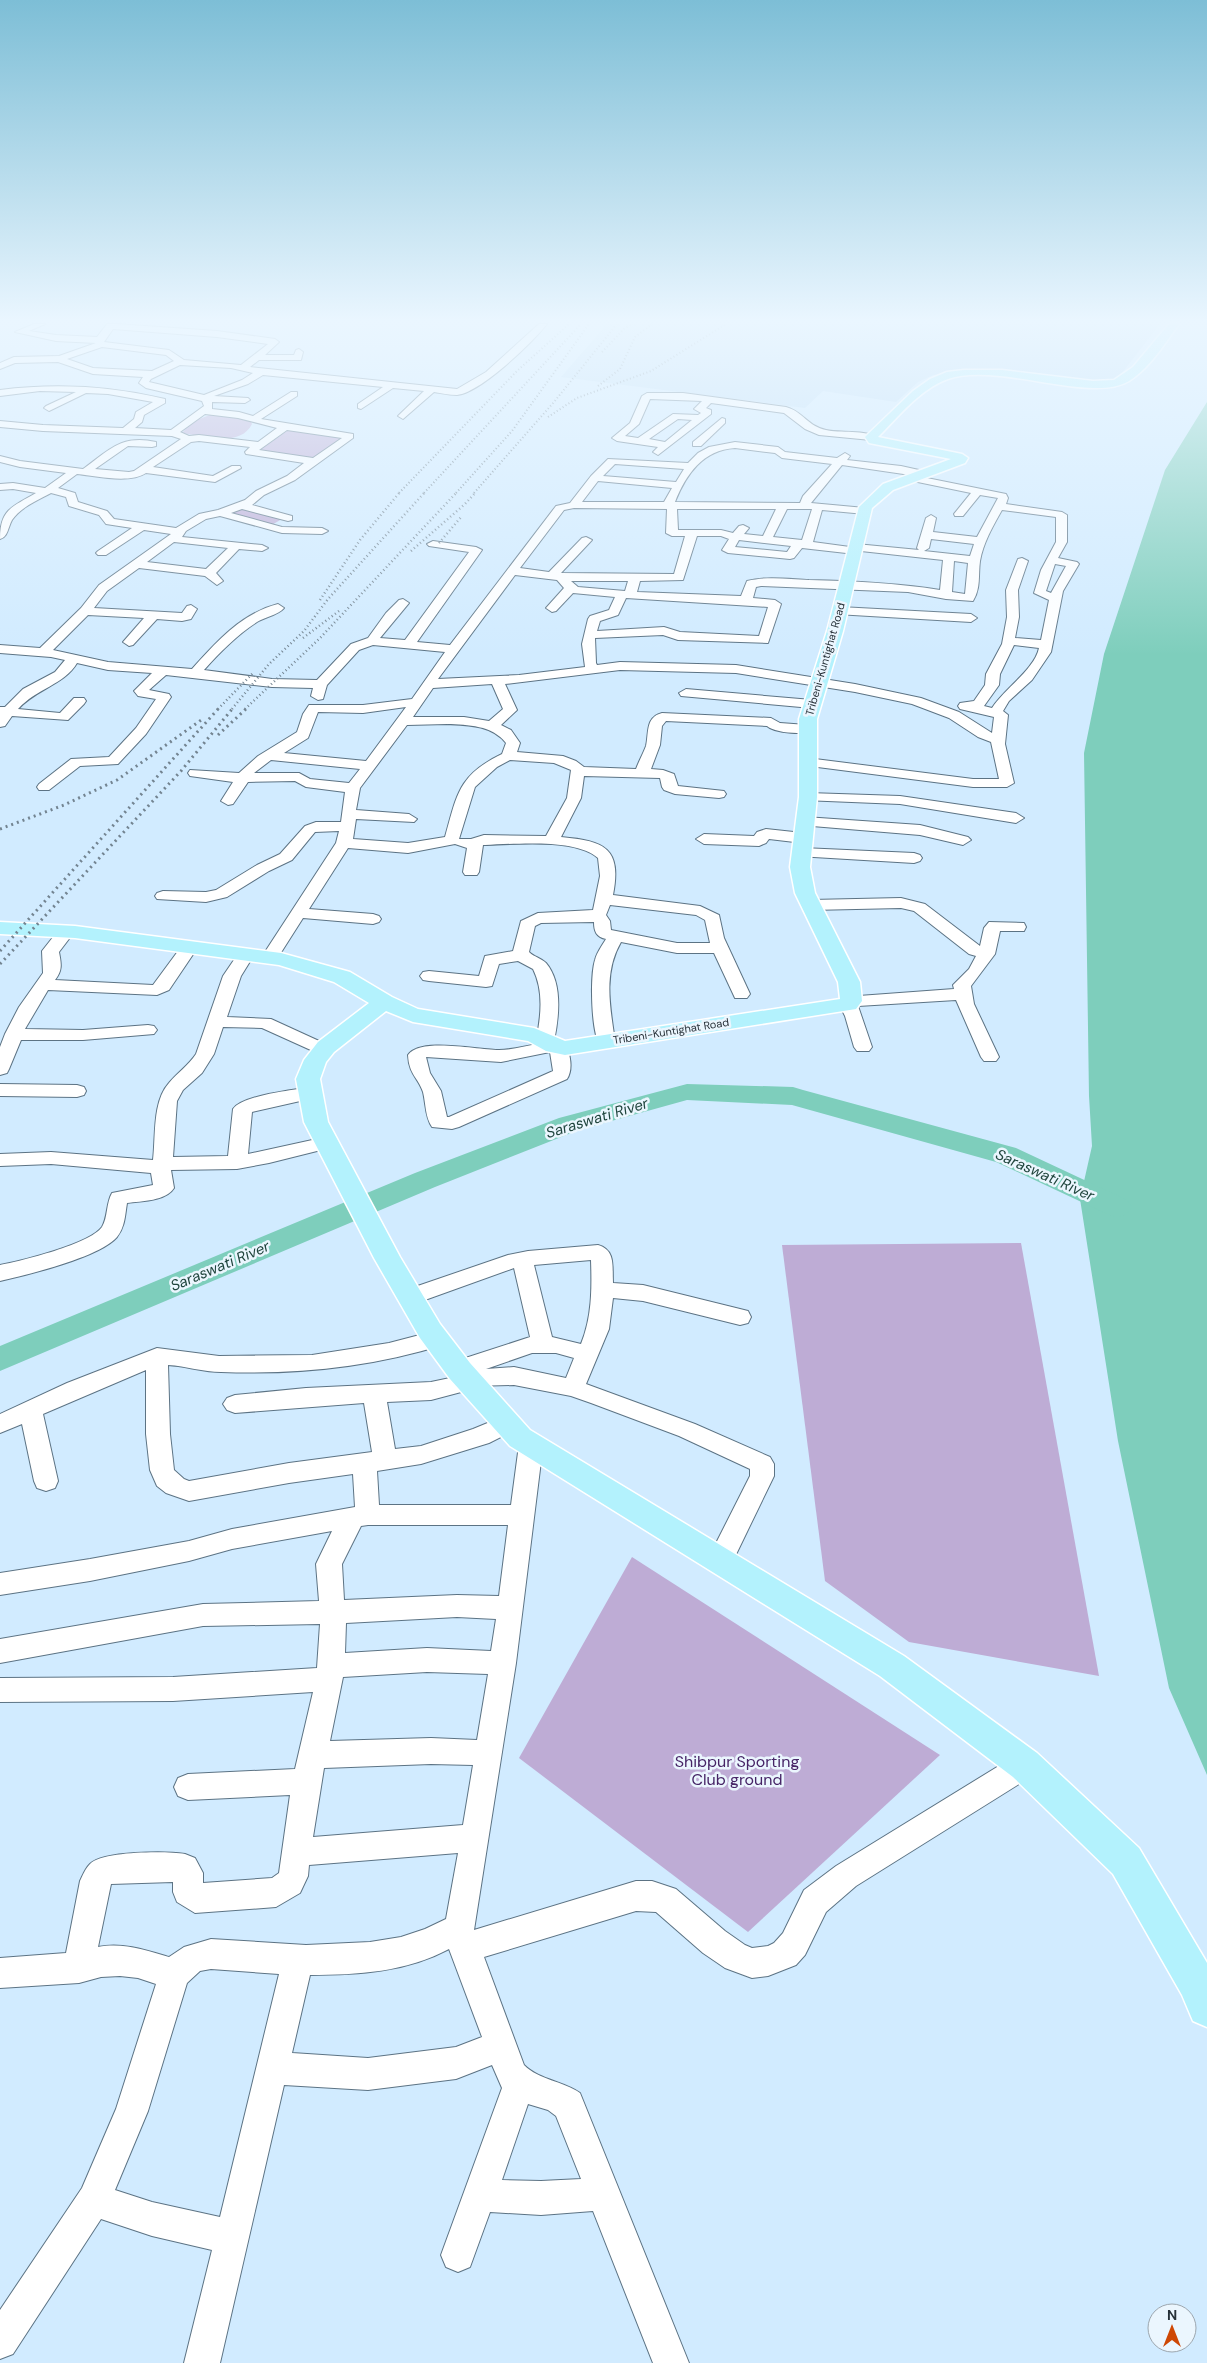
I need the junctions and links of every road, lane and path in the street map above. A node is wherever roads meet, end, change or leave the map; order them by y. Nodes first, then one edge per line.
1 (178, 434) edge
2 (274, 434) edge
3 (338, 434) edge
4 (622, 434) edge
5 (651, 434) edge
6 (680, 434) edge
7 (708, 434) edge
8 (829, 434) edge
9 (875, 434) edge
10 (188, 438) junction
11 (640, 442) junction
12 (669, 443) junction
13 (697, 444) junction
14 (865, 444) junction
15 (259, 445) junction
16 (176, 446) junction
17 (713, 447) junction
18 (0, 459) edge
19 (314, 461) junction
20 (838, 461) junction
21 (633, 462) junction
22 (690, 466) junction
23 (236, 468) dead end
24 (143, 469) junction
25 (80, 471) junction
26 (918, 476) junction
27 (595, 478) junction
28 (679, 485) junction
29 (0, 487) edge
30 (48, 490) junction
31 (977, 492) junction
32 (241, 505) junction
33 (574, 505) junction
34 (670, 506) junction
35 (783, 506) junction
36 (811, 506) junction
37 (999, 506) junction
38 (0, 509) edge
39 (16, 509) junction
40 (865, 511) junction
41 (220, 513) junction
42 (959, 514) dead end
43 (288, 518) dead end
44 (931, 518) dead end
45 (143, 526) junction
46 (745, 526) dead end
47 (322, 531) dead end
48 (692, 533) junction
49 (176, 535) junction
50 (926, 535) junction
51 (0, 536) edge
52 (736, 537) junction
53 (586, 540) dead end
54 (767, 540) junction
55 (981, 541) junction
56 (433, 544) dead end
57 (803, 544) junction
58 (236, 546) junction
59 (262, 548) dead end
60 (855, 549) junction
61 (102, 553) dead end
62 (920, 554) junction
63 (949, 557) junction
64 (975, 560) junction
65 (1022, 560) dead end
66 (1050, 560) junction
67 (136, 564) junction
68 (512, 571) junction
69 (557, 576) junction
70 (634, 578) junction
71 (572, 588) junction
72 (626, 594) junction
73 (946, 595) junction
74 (849, 598) junction
75 (1055, 598) junction
76 (744, 600) junction
77 (403, 603) dead end
78 (278, 608) dead end
79 (552, 608) dead end
80 (191, 609) dead end
81 (85, 611) junction
82 (154, 615) junction
83 (590, 635) junction
84 (372, 640) junction
85 (1009, 641) junction
86 (129, 642) dead end
87 (408, 644) junction
88 (1048, 646) junction
89 (0, 649) edge
90 (453, 649) junction
91 (44, 652) junction
92 (72, 660) junction
93 (592, 669) junction
94 (163, 670) junction
95 (195, 673) junction
96 (497, 680) junction
97 (818, 682) junction
98 (321, 684) junction
99 (428, 684) junction
100 (686, 693) dead end
101 (79, 701) dead end
102 (416, 702) junction
103 (922, 702) junction
104 (812, 704) junction
105 (974, 707) junction
106 (315, 708) junction
107 (996, 712) junction
108 (3, 715) edge
109 (403, 721) junction
110 (492, 726) junction
111 (806, 729) junction
112 (998, 740) junction
113 (268, 756) junction
114 (508, 756) junction
115 (807, 762) junction
116 (371, 766) junction
117 (578, 770) junction
118 (195, 773) dead end
119 (642, 773) junction
120 (241, 778) junction
121 (44, 786) dead end
122 (353, 788) junction
123 (719, 794) dead end
124 (808, 797) junction
125 (228, 801) dead end
126 (1016, 818) dead end
127 (409, 819) dead end
128 (348, 820) junction
129 (803, 838) junction
130 (552, 839) junction
131 (704, 839) dead end
132 (963, 840) dead end
133 (450, 841) junction
134 (474, 843) junction
135 (344, 844) junction
136 (914, 858) dead end
137 (471, 872) dead end
138 (163, 896) dead end
139 (604, 899) junction
140 (811, 905) junction
141 (300, 913) junction
142 (598, 915) junction
143 (373, 919) dead end
144 (1018, 927) dead end
145 (0, 928) edge
146 (67, 932) junction
147 (615, 937) junction
148 (190, 947) junction
149 (720, 948) junction
150 (987, 954) junction
151 (246, 955) junction
152 (522, 955) junction
153 (269, 958) junction
154 (429, 976) dead end
155 (44, 985) junction
156 (741, 994) dead end
157 (962, 994) junction
158 (384, 1002) junction
159 (850, 1002) junction
160 (217, 1022) junction
161 (148, 1030) dead end
162 (14, 1034) junction
163 (606, 1041) junction
164 (552, 1044) junction
165 (863, 1047) dead end
166 (324, 1050) junction
167 (990, 1057) dead end
168 (0, 1070) edge
169 (0, 1090) edge
170 (78, 1091) dead end
171 (311, 1093) junction
172 (326, 1143) junction
173 (0, 1160) edge
174 (237, 1162) junction
175 (162, 1166) junction
176 (522, 1259) junction
177 (0, 1273) edge
178 (603, 1290) junction
179 (411, 1296) junction
180 (740, 1317) dead end
181 (435, 1339) junction
182 (543, 1343) junction
183 (588, 1354) junction
184 (158, 1356) junction
185 (462, 1374) junction
186 (573, 1388) junction
187 (374, 1394) junction
188 (235, 1404) dead end
189 (30, 1410) junction
190 (0, 1424) edge
191 (507, 1424) junction
192 (531, 1445) junction
193 (374, 1462) junction
194 (46, 1481) dead end
195 (522, 1515) junction
196 (361, 1516) junction
197 (720, 1561) junction
198 (0, 1584) edge
199 (510, 1608) junction
200 (333, 1612) junction
201 (0, 1651) edge
202 (503, 1663) junction
203 (330, 1672) junction
204 (0, 1690) edge
205 (489, 1753) junction
206 (312, 1755) junction
207 (1025, 1765) junction
208 (306, 1782) junction
209 (188, 1787) dead end
210 (475, 1838) junction
211 (297, 1852) junction
212 (462, 1938) junction
213 (298, 1959) junction
214 (79, 1968) junction
215 (0, 1973) edge
216 (174, 1974) junction
217 (1207, 2007) edge
218 (501, 2046) junction
219 (272, 2068) junction
220 (519, 2085) junction
221 (602, 2193) junction
222 (480, 2194) junction
223 (94, 2200) junction
224 (232, 2238) junction
225 (458, 2255) dead end
226 (0, 2341) edge
227 (202, 2363) edge
228 (671, 2363) edge

1 - 10 street
2 - 15 street
3 - 19 street
4 - 11 street
5 - 11 street
6 - 12 street
7 - 13 street
8 - 14 street
9 - 14 main road
10 - 15 street
10 - 16 street
11 - 12 street
12 - 13 street
12 - 21 street
13 - 17 street
14 - 20 street
14 - 26 main road, Tribeni-Kuntighat Road
15 - 19 street
16 - 24 street
16 - 25 street
17 - 20 street
17 - 22 street
18 - 25 street
19 - 32 street
20 - 26 street
20 - 36 street
21 - 22 street
21 - 27 street
22 - 28 street
23 - 24 street
24 - 25 street
25 - 30 street
26 - 31 street
26 - 40 main road, Tribeni-Kuntighat Road
27 - 28 street
27 - 33 street
28 - 34 street
29 - 30 street
30 - 39 street
30 - 45 street
31 - 37 street
31 - 42 street
32 - 41 street
32 - 43 street
33 - 34 street
33 - 68 street
34 - 35 street
34 - 48 street
35 - 36 street
35 - 54 street
36 - 40 street
36 - 57 street
37 - 55 street
37 - 66 street
38 - 39 street
39 - 51 street
40 - 60 main road, Tribeni-Kuntighat Road
41 - 47 street
41 - 49 street
44 - 50 street
45 - 49 street
45 - 61 street
46 - 52 street
48 - 52 street
48 - 70 street
49 - 58 street
49 - 67 street
50 - 55 street
50 - 62 street
52 - 54 street
52 - 57 street
53 - 69 street
54 - 57 street
55 - 64 street
56 - 87 street
57 - 60 street
58 - 59 street
58 - 67 street
60 - 62 street
60 - 74 main road, Tribeni-Kuntighat Road
62 - 63 street
63 - 64 street
63 - 73 street
64 - 73 street
65 - 85 street
66 - 75 street
66 - 75 street
67 - 81 street
68 - 69 street
68 - 90 street
69 - 70 street
69 - 71 street
70 - 72 street
71 - 72 street
71 - 79 street
72 - 76 street
72 - 83 street
73 - 74 street
74 - 74 street
74 - 76 street
74 - 97 main road, Tribeni-Kuntighat Road
75 - 88 street
76 - 83 street
77 - 84 street
78 - 95 street
80 - 82 street
81 - 82 street
81 - 91 street
82 - 86 street
83 - 93 street
84 - 87 street
84 - 98 street
85 - 88 street
85 - 105 street
87 - 90 street
88 - 107 street
89 - 91 street
90 - 99 street
91 - 92 street
92 - 94 street
92 - 108 street
93 - 96 street
93 - 97 street
94 - 95 street
94 - 121 street
95 - 98 street
96 - 99 street
96 - 110 street
97 - 103 street
97 - 104 main road, Tribeni-Kuntighat Road
98 - 106 street
99 - 102 street
100 - 104 street
101 - 108 street
102 - 106 street
102 - 109 street
103 - 105 street
103 - 112 street
104 - 111 main road, Tribeni-Kuntighat Road
105 - 107 street
106 - 113 street
107 - 112 street
109 - 110 street
109 - 116 street
110 - 114 street
111 - 115 main road, Tribeni-Kuntighat Road
111 - 119 street
112 - 115 street
113 - 116 street
113 - 120 street
114 - 117 street
114 - 133 street
115 - 124 main road, Tribeni-Kuntighat Road
116 - 122 street
117 - 119 street
117 - 130 street
118 - 120 street
119 - 123 street
120 - 122 street
120 - 125 street
122 - 128 street
124 - 126 street
124 - 129 main road, Tribeni-Kuntighat Road
127 - 128 street
128 - 135 street
128 - 138 street
129 - 131 street
129 - 132 street
129 - 136 street
129 - 140 main road, Tribeni-Kuntighat Road
130 - 134 street
130 - 139 street
133 - 134 street
133 - 135 street
134 - 137 street
135 - 141 street
139 - 142 street
139 - 149 street
140 - 150 street
140 - 159 main road, Tribeni-Kuntighat Road
141 - 143 street
141 - 153 street
142 - 147 street
142 - 152 street
144 - 150 street
145 - 146 main road, Tribeni-Kuntighat Road
146 - 148 main road, Tribeni-Kuntighat Road
146 - 155 street
147 - 149 street
147 - 163 street
148 - 151 main road, Tribeni-Kuntighat Road
148 - 155 street
149 - 156 street
150 - 157 street
151 - 153 main road, Tribeni-Kuntighat Road
151 - 160 street
152 - 154 street
152 - 164 street
153 - 158 main road, Tribeni-Kuntighat Road
155 - 162 street
157 - 159 street
157 - 167 street
158 - 164 main road, Tribeni-Kuntighat Road
158 - 166 main road
159 - 163 main road, Tribeni-Kuntighat Road
159 - 165 street
160 - 166 street
160 - 175 street
161 - 162 street
162 - 168 street
163 - 164 main road, Tribeni-Kuntighat Road
164 - 164 street
166 - 171 main road
169 - 170 street
171 - 172 main road
171 - 174 street
172 - 174 street
172 - 179 main road
173 - 175 street
174 - 175 street
175 - 177 street
176 - 178 street
176 - 179 street
176 - 182 street
178 - 180 street
178 - 183 street
179 - 181 main road
181 - 184 street
181 - 185 main road
182 - 183 street
182 - 185 street
183 - 186 street
184 - 189 street
184 - 193 street
185 - 186 street
185 - 187 street
185 - 191 main road
186 - 197 street
187 - 188 street
187 - 193 street
189 - 190 street
189 - 194 street
191 - 192 main road
191 - 193 street
192 - 195 street
192 - 197 main road
193 - 196 street
195 - 196 street
195 - 199 street
196 - 198 street
196 - 200 street
197 - 207 main road
199 - 200 street
199 - 202 street
200 - 201 street
200 - 203 street
202 - 203 street
202 - 205 street
203 - 204 street
203 - 206 street
205 - 206 street
205 - 210 street
206 - 208 street
207 - 212 street
207 - 217 main road
208 - 209 street
208 - 211 street
210 - 211 street
210 - 212 street
211 - 214 street
212 - 213 street
212 - 218 street
213 - 216 street
213 - 219 street
214 - 215 street
214 - 216 street
216 - 223 street
218 - 219 street
218 - 220 street
219 - 224 street
220 - 221 street
220 - 222 street
221 - 222 street
221 - 228 street
222 - 225 street
223 - 224 street
223 - 226 street
224 - 227 street

